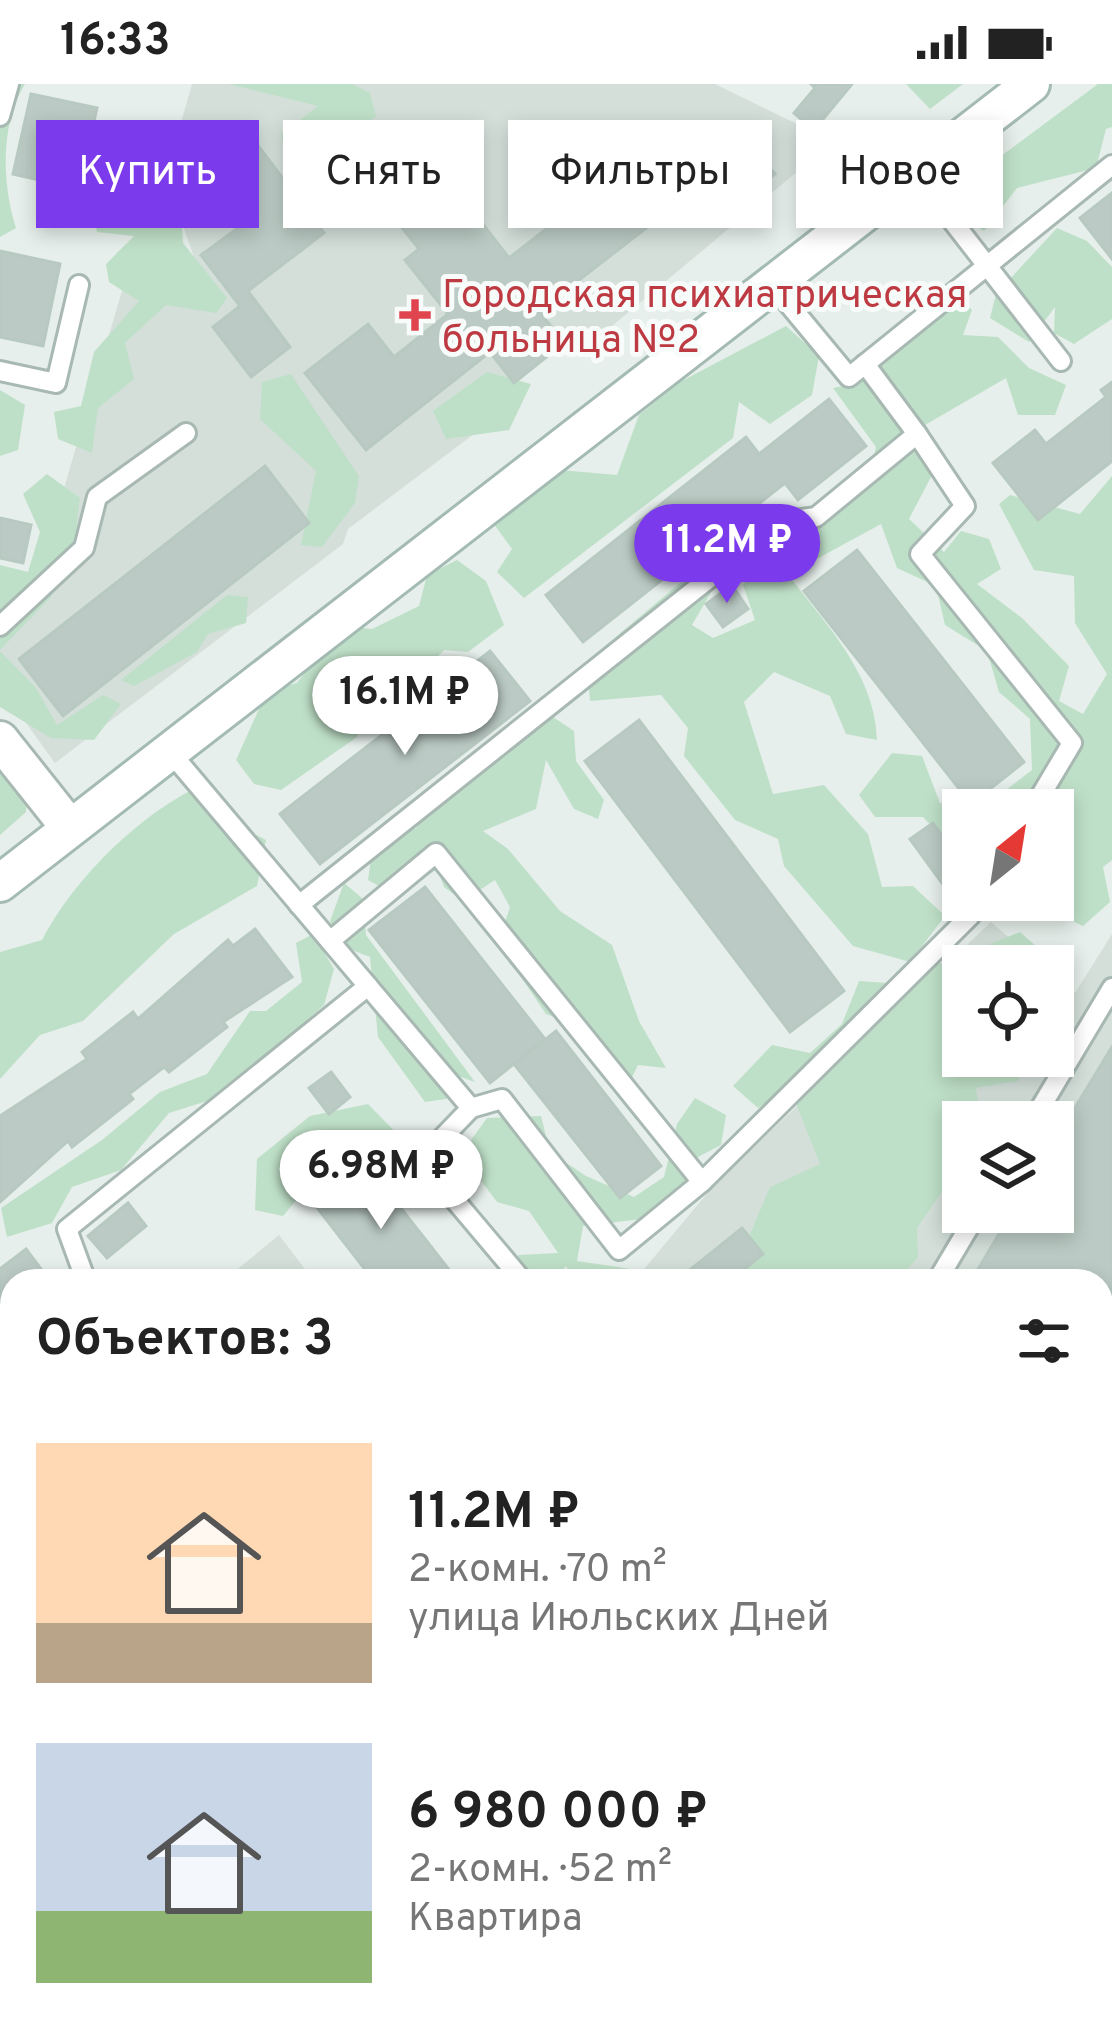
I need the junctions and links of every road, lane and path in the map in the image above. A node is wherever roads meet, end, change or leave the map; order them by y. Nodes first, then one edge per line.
1 (9, 84) edge
2 (1031, 84) edge
3 (0, 116) edge
4 (984, 120) edge
5 (1112, 165) edge
6 (844, 228) edge
7 (960, 228) edge
8 (991, 265) junction
9 (79, 284) dead end
10 (772, 284) junction
11 (1061, 361) dead end
12 (865, 364) junction
13 (0, 371) edge
14 (186, 433) dead end
15 (917, 434) junction
16 (0, 626) edge
17 (0, 740) edge
18 (171, 753) junction
19 (1045, 789) edge
20 (70, 828) junction
21 (0, 884) edge
22 (299, 905) junction
23 (965, 921) edge
24 (330, 941) junction
25 (368, 986) junction
26 (1112, 988) edge
27 (1045, 1101) edge
28 (471, 1108) junction
29 (702, 1182) junction
30 (966, 1233) edge
31 (82, 1269) edge
32 (513, 1269) edge
33 (944, 1269) edge

1 - 3 lane
2 - 4 street
5 - 8 lane
6 - 10 street
7 - 8 lane
8 - 11 lane
8 - 12 lane
9 - 13 lane
10 - 12 lane
10 - 18 street
12 - 15 lane
14 - 16 lane
15 - 19 lane
15 - 22 lane
17 - 20 street
18 - 20 street
18 - 22 lane
20 - 21 street
22 - 24 lane
23 - 29 lane
24 - 25 lane
24 - 29 lane
25 - 28 lane
25 - 31 lane
26 - 27 lane
28 - 29 lane
28 - 32 lane
30 - 33 lane

